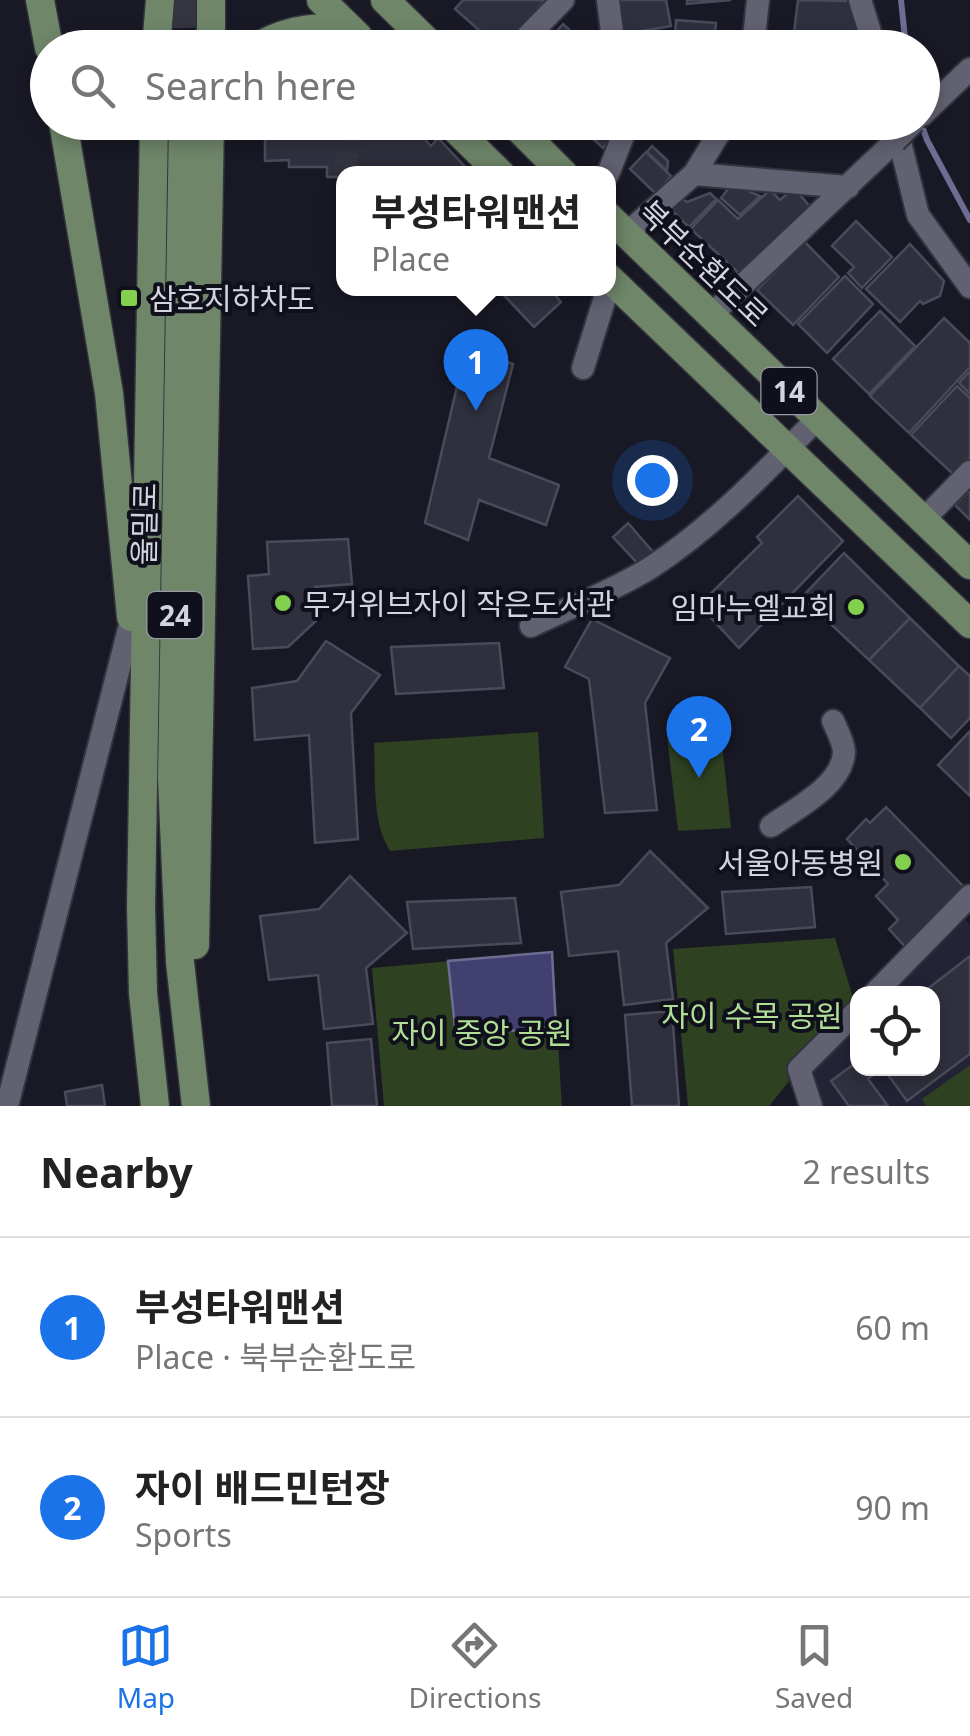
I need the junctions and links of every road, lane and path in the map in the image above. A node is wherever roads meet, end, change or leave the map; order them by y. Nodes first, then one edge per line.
1 (40, 0) edge
2 (210, 0) edge
3 (321, 0) edge
4 (385, 0) edge
5 (562, 0) edge
6 (608, 0) edge
7 (758, 0) edge
8 (860, 0) edge
9 (157, 5) edge
10 (46, 30) edge
11 (156, 30) edge
12 (211, 30) edge
13 (302, 30) edge
14 (338, 30) edge
15 (352, 30) edge
16 (416, 30) edge
17 (533, 30) edge
18 (612, 30) edge
19 (755, 30) edge
20 (869, 30) edge
21 (970, 69) edge
22 (940, 97) edge
23 (67, 140) edge
24 (154, 140) edge
25 (183, 140) edge
26 (210, 140) edge
27 (466, 140) edge
28 (530, 140) edge
29 (621, 140) edge
30 (715, 140) edge
31 (888, 140) edge
32 (897, 140) edge
33 (493, 166) edge
34 (556, 166) edge
35 (611, 166) edge
36 (694, 174) junction
37 (848, 187) junction
38 (618, 225) edge
39 (970, 287) edge
40 (616, 290) edge
41 (605, 296) edge
42 (711, 315) junction
43 (584, 368) dead end
44 (818, 418) junction
45 (787, 450) junction
46 (970, 472) edge
47 (924, 520) junction
48 (970, 566) edge
49 (131, 622) junction
50 (970, 624) edge
51 (531, 626) dead end
52 (834, 721) dead end
53 (144, 778) junction
54 (771, 826) dead end
55 (970, 896) edge
56 (882, 986) edge
57 (850, 1018) edge
58 (7, 1106) edge
59 (155, 1106) edge
60 (198, 1106) edge
61 (810, 1106) edge

1 - 10 main road
2 - 12 main road
3 - 15 main road
4 - 16 main road
5 - 17 street
6 - 18 street
7 - 19 street
8 - 20 street
9 - 11 main road
13 - 14 main road
21 - 22 street
23 - 49 main road
24 - 53 main road
25 - 60 main road, 울밀로 / 24
26 - 60 main road
27 - 33 main road
28 - 34 main road
29 - 35 street
30 - 36 street
31 - 37 street
32 - 39 street
36 - 37 street
36 - 38 street
37 - 42 street
38 - 42 main road, 북부순환도로 / 14
40 - 45 main road, 14
41 - 43 street
42 - 44 main road, 북부순환도로 / 14
44 - 45 street
44 - 47 main road, 북부순환도로 / 14
45 - 50 main road, 14
45 - 51 street
46 - 47 street
47 - 48 main road, 북부순환도로 / 14
49 - 53 main road
49 - 58 street
52 - 54 street
53 - 59 main road
55 - 56 street
57 - 61 street

